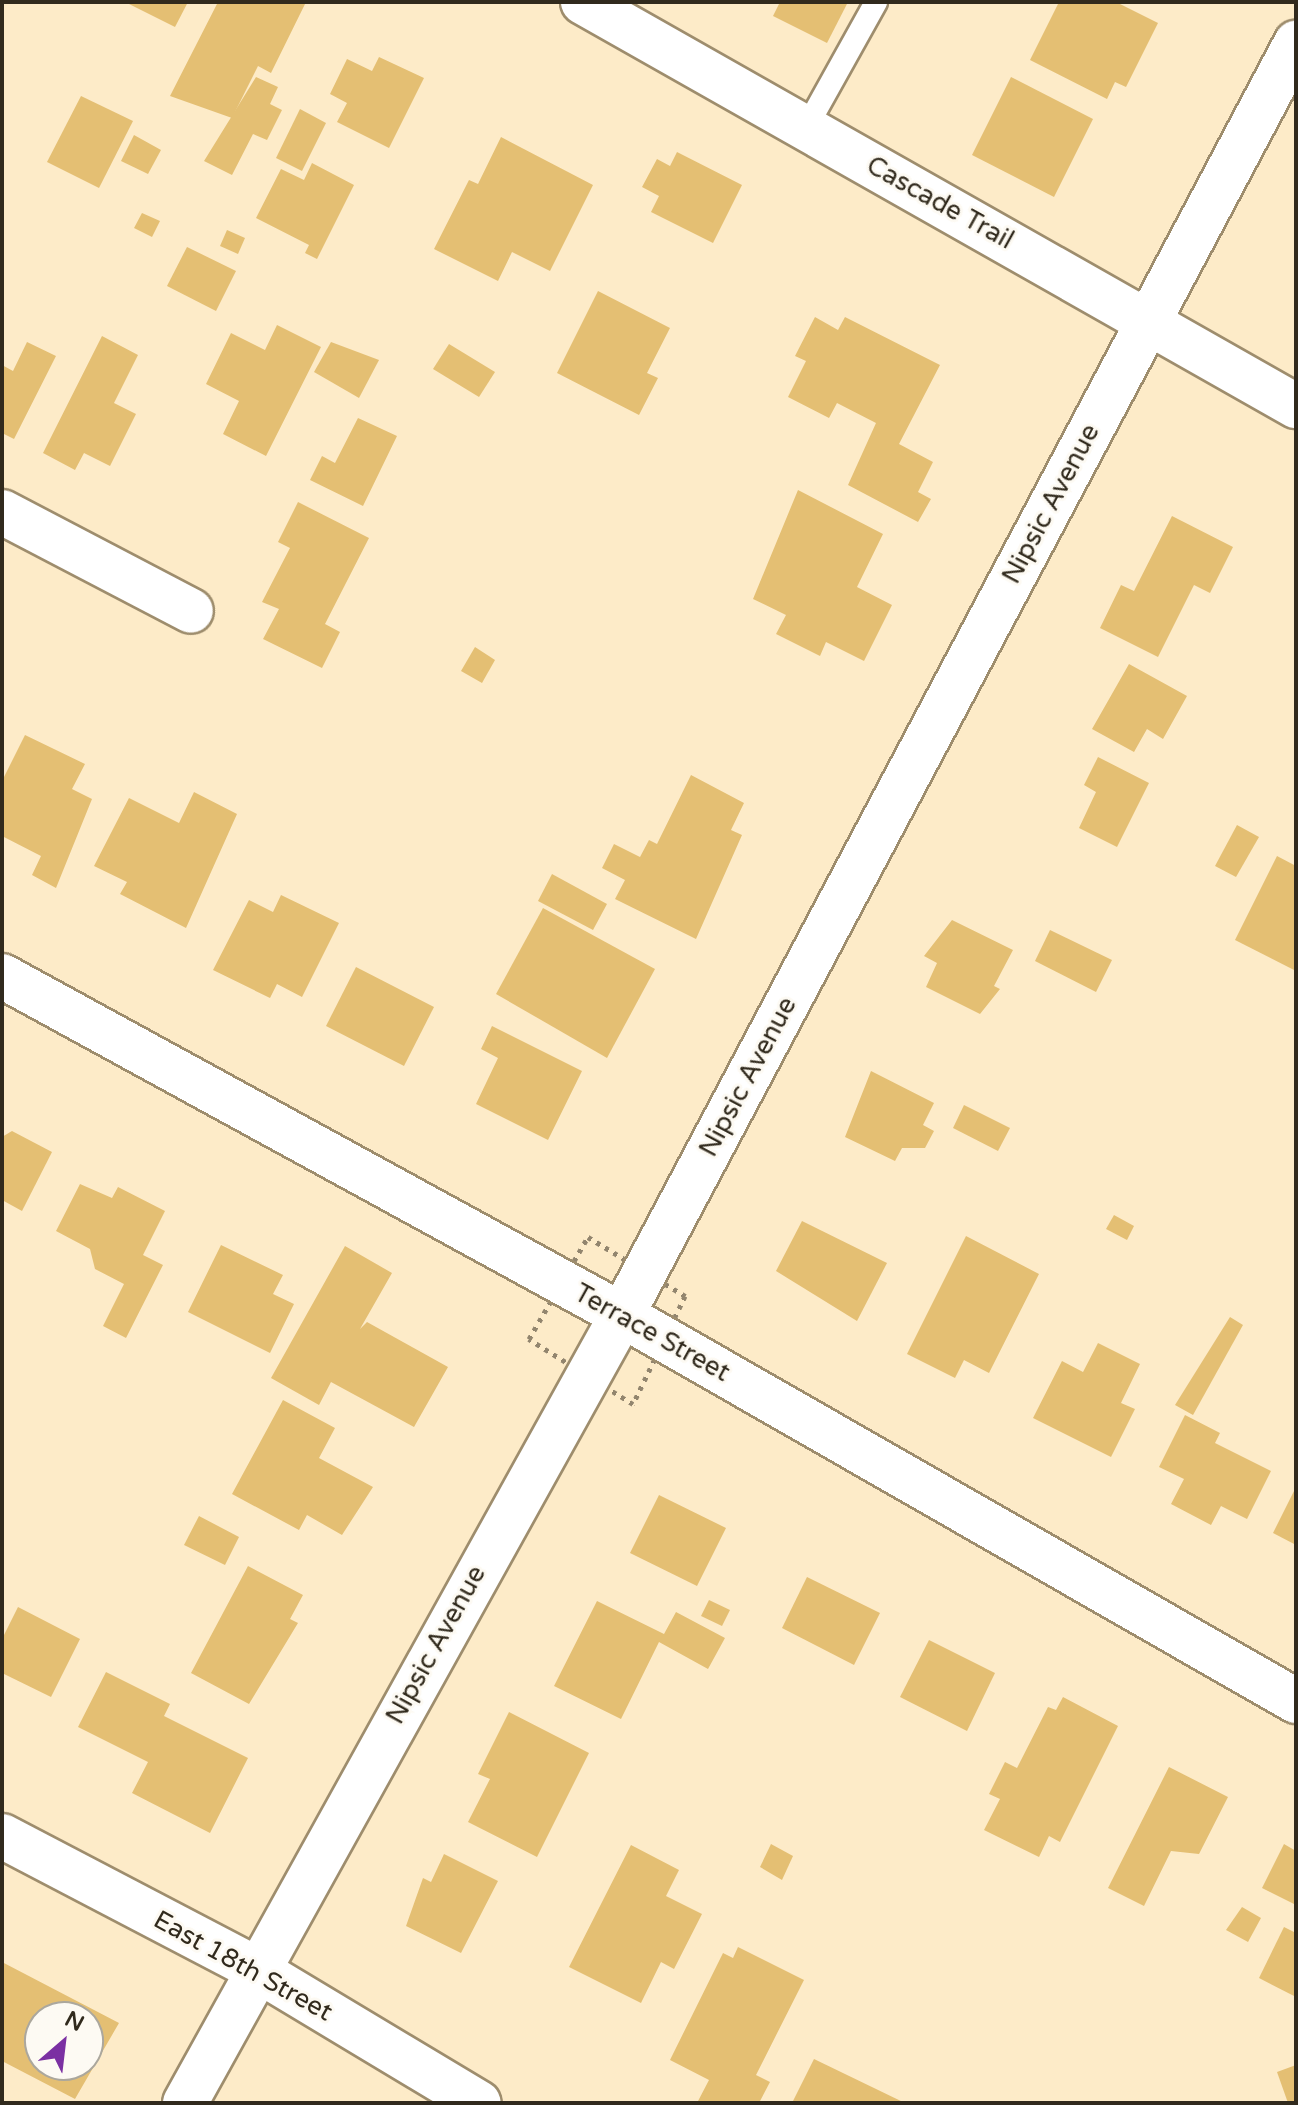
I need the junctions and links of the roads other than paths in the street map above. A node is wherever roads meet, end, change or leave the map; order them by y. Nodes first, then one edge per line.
1 (583, 2) edge
2 (876, 2) edge
3 (1296, 43) edge
4 (806, 128) junction
5 (1148, 321) junction
6 (1296, 406) edge
7 (2, 512) edge
8 (191, 611) dead end
9 (2, 976) edge
10 (622, 1315) junction
11 (1296, 1701) edge
12 (2, 1836) edge
13 (254, 1968) junction
14 (185, 2103) edge
15 (479, 2103) edge

1 - 4 street, Cascade Trail
2 - 4 lane
3 - 5 street, Nipsic Avenue
4 - 5 street, Cascade Trail
5 - 6 street, Cascade Trail
5 - 10 street, Nipsic Avenue
7 - 8 street
9 - 10 street, Terrace Street
10 - 11 street, Terrace Street
10 - 13 street, Nipsic Avenue
12 - 13 street, East 18th Street
13 - 14 street, Nipsic Avenue
13 - 15 street, East 18th Street

